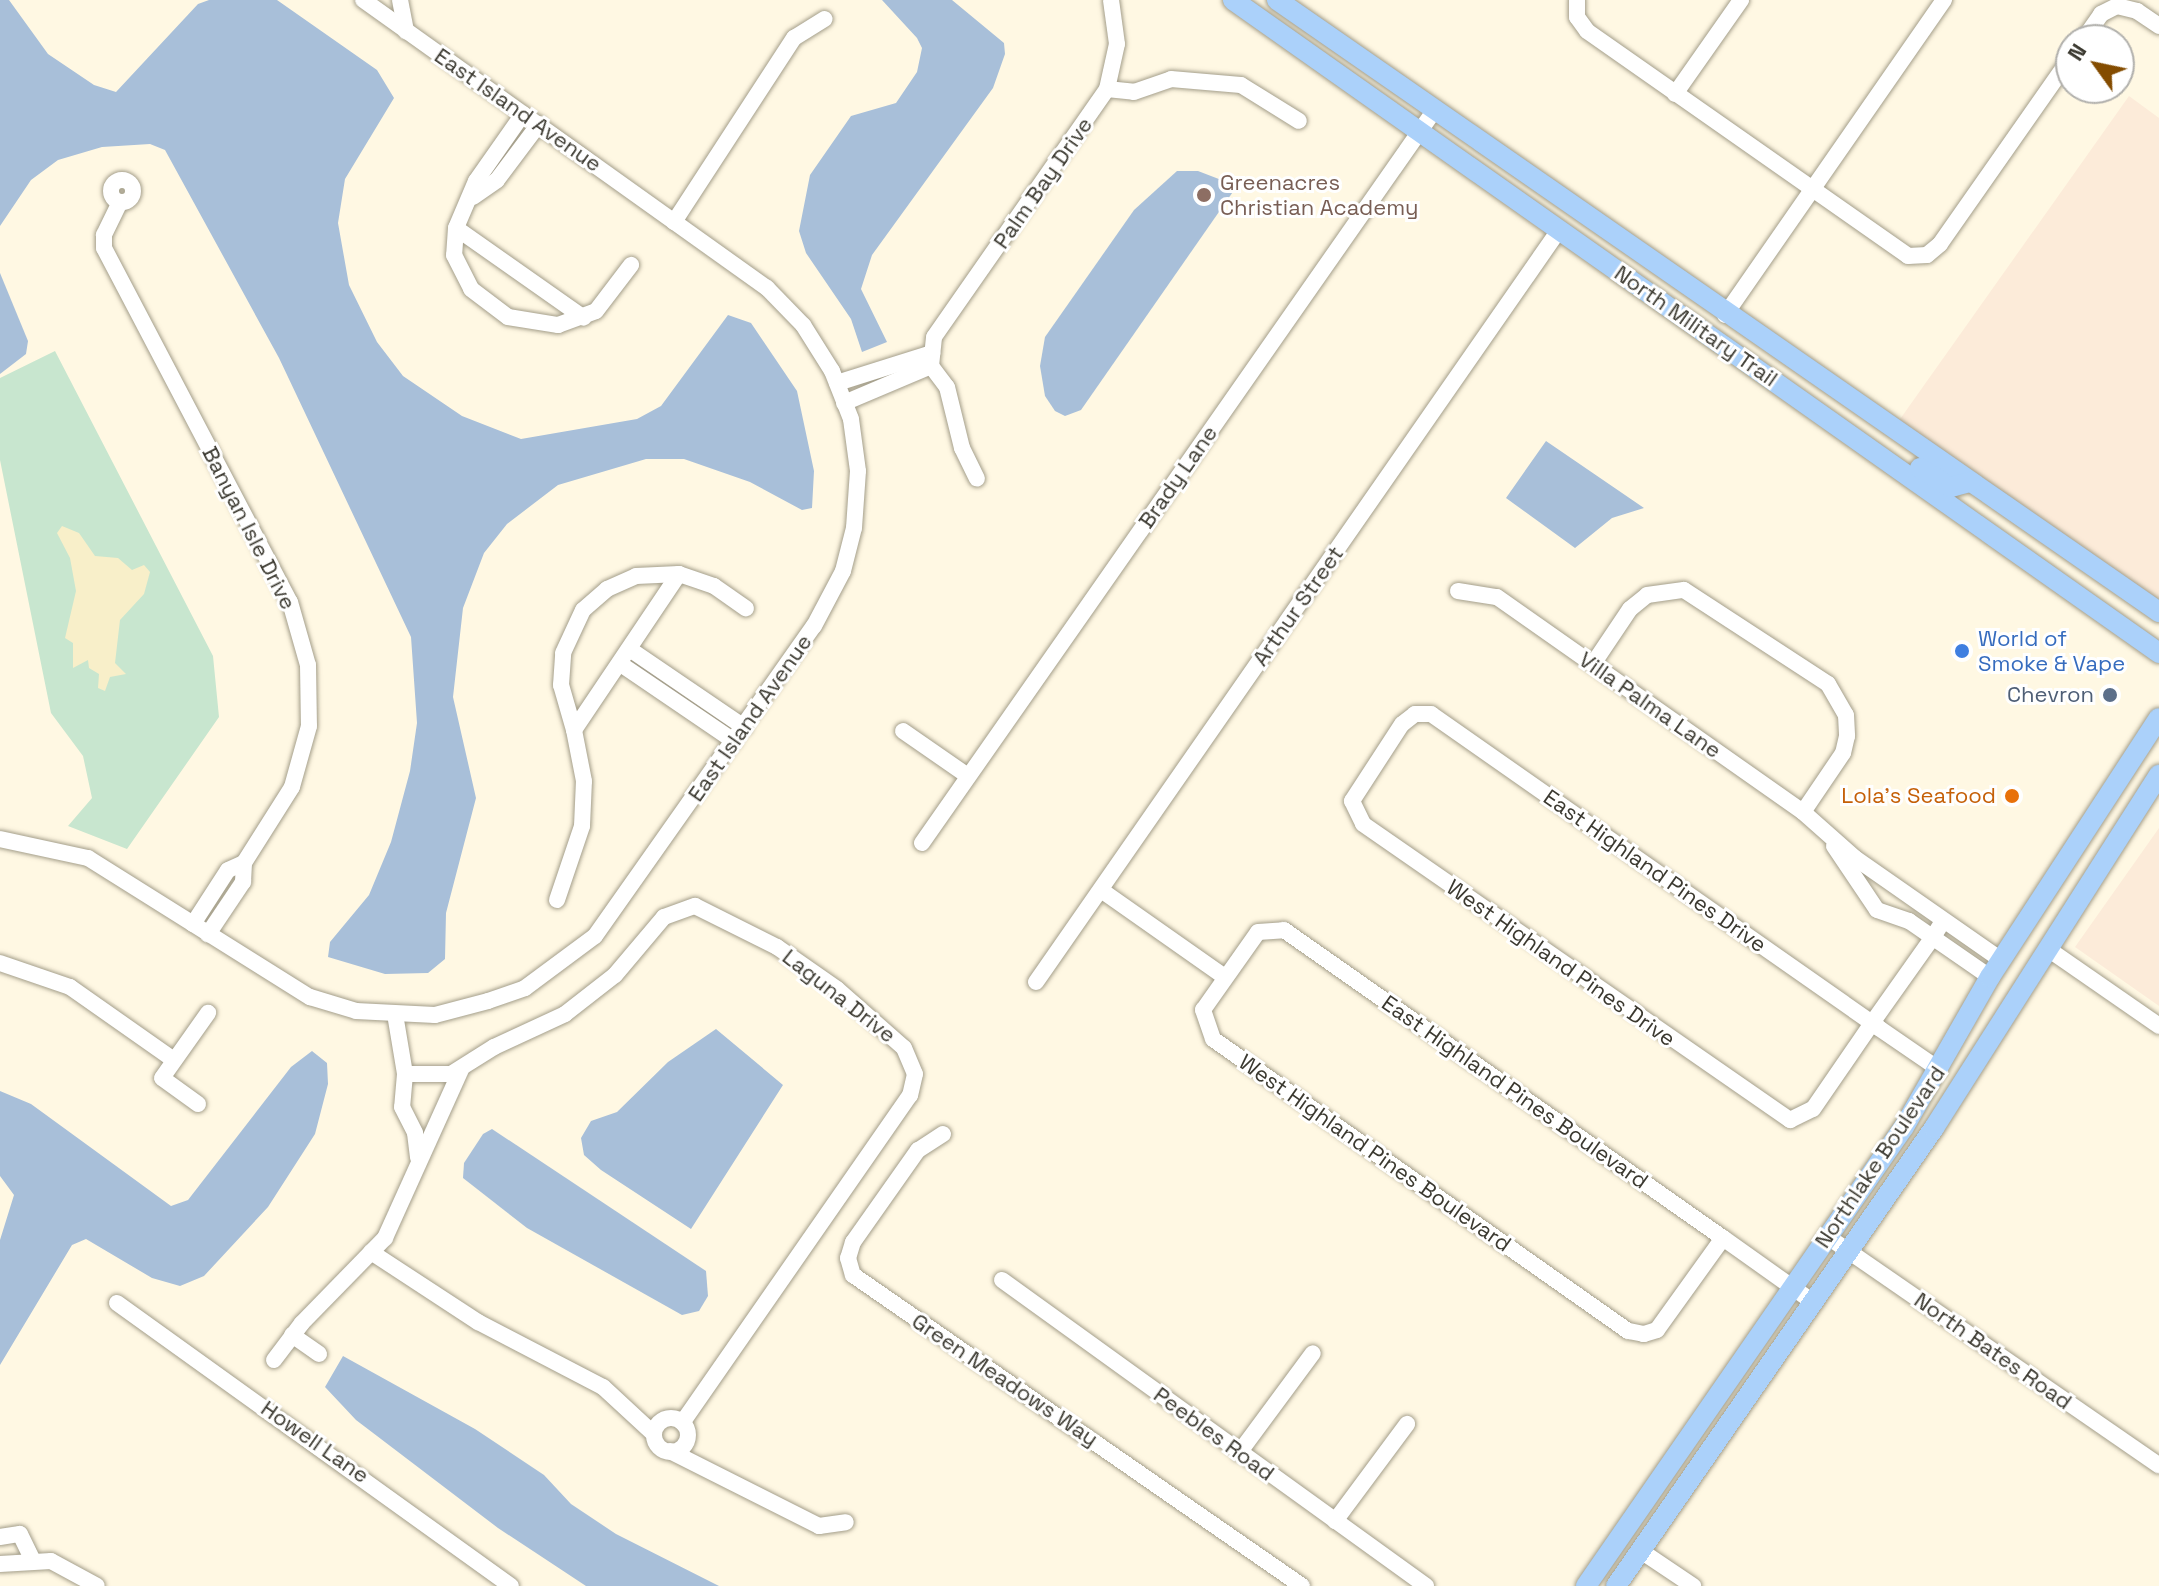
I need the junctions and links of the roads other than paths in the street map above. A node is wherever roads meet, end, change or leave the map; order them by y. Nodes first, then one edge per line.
1 (363, 0) edge
2 (397, 0) edge
3 (1111, 0) edge
4 (1277, 0) edge
5 (1577, 0) edge
6 (1741, 0) edge
7 (1944, 0) edge
8 (1236, 1) edge
9 (384, 15) junction
10 (824, 19) dead end
11 (2094, 24) edge
12 (2159, 26) edge
13 (406, 31) junction
14 (2055, 80) edge
15 (1107, 89) junction
16 (1675, 94) junction
17 (1434, 111) junction
18 (523, 114) junction
19 (1299, 121) dead end
20 (539, 124) junction
21 (1419, 132) junction
22 (1812, 190) junction
23 (473, 197) junction
24 (120, 202) dead end
25 (674, 222) junction
26 (456, 228) junction
27 (1559, 230) junction
28 (1596, 256) junction
29 (631, 265) dead end
30 (1725, 315) junction
31 (584, 318) junction
32 (1703, 331) junction
33 (931, 360) junction
34 (837, 383) junction
35 (844, 403) junction
36 (1858, 408) junction
37 (1819, 413) junction
38 (977, 479) dead end
39 (1970, 482) junction
40 (679, 574) junction
41 (1458, 591) dead end
42 (746, 608) dead end
43 (2159, 612) edge
44 (631, 650) junction
45 (2159, 653) edge
46 (1593, 664) junction
47 (622, 665) junction
48 (2159, 718) edge
49 (574, 730) junction
50 (903, 731) dead end
51 (739, 734) junction
52 (1379, 756) joint
53 (2159, 775) edge
54 (968, 776) junction
55 (1803, 812) junction
56 (0, 839) edge
57 (1832, 841) junction
58 (922, 843) dead end
59 (244, 863) junction
60 (1101, 890) junction
61 (557, 900) dead end
62 (1943, 921) junction
63 (193, 924) junction
64 (208, 934) junction
65 (1933, 937) junction
66 (2048, 949) junction
67 (0, 963) edge
68 (1995, 969) junction
69 (1225, 977) junction
70 (1036, 982) dead end
71 (208, 1013) dead end
72 (395, 1014) junction
73 (1872, 1023) junction
74 (2159, 1026) edge
75 (174, 1060) junction
76 (462, 1069) junction
77 (1940, 1070) junction
78 (405, 1074) junction
79 (198, 1104) dead end
80 (943, 1134) dead end
81 (418, 1163) junction
82 (1828, 1237) junction
83 (1723, 1238) junction
84 (1847, 1250) junction
85 (371, 1252) junction
86 (1002, 1280) dead end
87 (1793, 1288) junction
88 (1813, 1302) junction
89 (117, 1303) dead end
90 (292, 1335) junction
91 (1313, 1353) dead end
92 (319, 1354) dead end
93 (274, 1360) dead end
94 (682, 1423) junction
95 (1407, 1424) dead end
96 (654, 1434) junction
97 (670, 1451) junction
98 (1239, 1453) junction
99 (2159, 1465) edge
100 (1335, 1521) junction
101 (846, 1522) dead end
102 (0, 1537) edge
103 (1641, 1551) junction
104 (32, 1559) junction
105 (0, 1564) edge
106 (97, 1586) edge
107 (511, 1586) edge
108 (1302, 1586) edge
109 (1426, 1586) edge
110 (1586, 1586) edge
111 (1616, 1586) edge
112 (1693, 1586) edge

1 - 9 street, East Island Avenue
2 - 9 street
2 - 13 street
3 - 15 street, Palm Bay Drive
4 - 17 main road, North Military Trail
5 - 16 street
6 - 16 street
7 - 22 street
8 - 21 main road, North Military Trail
9 - 13 street, East Island Avenue
10 - 25 street
11 - 12 street
13 - 18 street, East Island Avenue
14 - 22 street
15 - 19 street
15 - 33 street, Palm Bay Drive
16 - 22 street
17 - 21 street, Brady Lane
17 - 30 main road, North Military Trail
18 - 20 street, East Island Avenue
18 - 23 street
20 - 23 street
20 - 25 street, East Island Avenue
21 - 27 main road, North Military Trail
21 - 54 street, Brady Lane
22 - 30 street
23 - 26 street
24 - 59 street, Banyan Isle Drive
25 - 34 street, East Island Avenue
26 - 31 street
26 - 31 street
27 - 28 main road, North Military Trail
27 - 60 street, Arthur Street
28 - 30 main road
28 - 32 main road, North Military Trail
29 - 31 street
30 - 36 main road, North Military Trail
32 - 36 main road
32 - 37 main road, North Military Trail
33 - 34 street
33 - 35 street
33 - 38 street
34 - 35 street, East Island Avenue
35 - 51 street, East Island Avenue
36 - 39 main road, North Military Trail
37 - 39 main road
37 - 45 main road, North Military Trail
39 - 43 main road, North Military Trail
40 - 42 street
40 - 44 street
40 - 49 street
41 - 46 street, Villa Palma Lane
44 - 47 street
44 - 51 street
46 - 55 street, Villa Palma Lane
46 - 55 street
47 - 49 street
47 - 51 street
48 - 68 main road, Northlake Boulevard
49 - 61 street
50 - 54 street
51 - 72 street, East Island Avenue
52 - 73 street, East Highland Pines Drive
52 - 73 street, West Highland Pines Drive
53 - 66 main road, Northlake Boulevard
54 - 58 street, Brady Lane
55 - 57 street, Villa Palma Lane
56 - 63 street, East Island Avenue
57 - 62 street, Villa Palma Lane
57 - 65 street, Villa Palma Lane
59 - 63 street, Banyan Isle Drive
59 - 64 street, Banyan Isle Drive
60 - 69 street
60 - 70 street, Arthur Street
62 - 65 street
62 - 68 street, Villa Palma Lane
63 - 64 street, East Island Avenue
64 - 72 street, East Island Avenue
65 - 68 street, Villa Palma Lane
65 - 73 street
66 - 74 street
66 - 84 main road, Northlake Boulevard
67 - 75 street
68 - 77 main road, Northlake Boulevard
69 - 83 street, East Highland Pines Boulevard
69 - 83 street, West Highland Pines Boulevard
71 - 75 street
72 - 78 street
73 - 77 street, East Highland Pines Drive
75 - 79 street
76 - 78 street, Laguna Drive
76 - 81 street
76 - 94 street, Laguna Drive
77 - 82 main road, Northlake Boulevard
78 - 81 street
80 - 108 street, Green Meadows Way
81 - 85 street
82 - 84 street, North Bates Road
82 - 87 main road, Northlake Boulevard
83 - 87 street, East Highland Pines Boulevard
84 - 88 main road, Northlake Boulevard
84 - 99 street, North Bates Road
85 - 90 street
85 - 96 street
86 - 98 street, Peebles Road
87 - 88 street, East Highland Pines Boulevard
87 - 110 main road, Northlake Boulevard
88 - 103 main road, Northlake Boulevard
89 - 107 street, Howell Lane
90 - 92 street
90 - 93 street
91 - 98 street
94 - 96 street
94 - 97 street
95 - 100 street
96 - 97 street
97 - 101 street
98 - 100 street, Peebles Road
100 - 109 street, Peebles Road
102 - 104 street
103 - 111 main road, Northlake Boulevard
103 - 112 street
104 - 105 street
104 - 106 street

